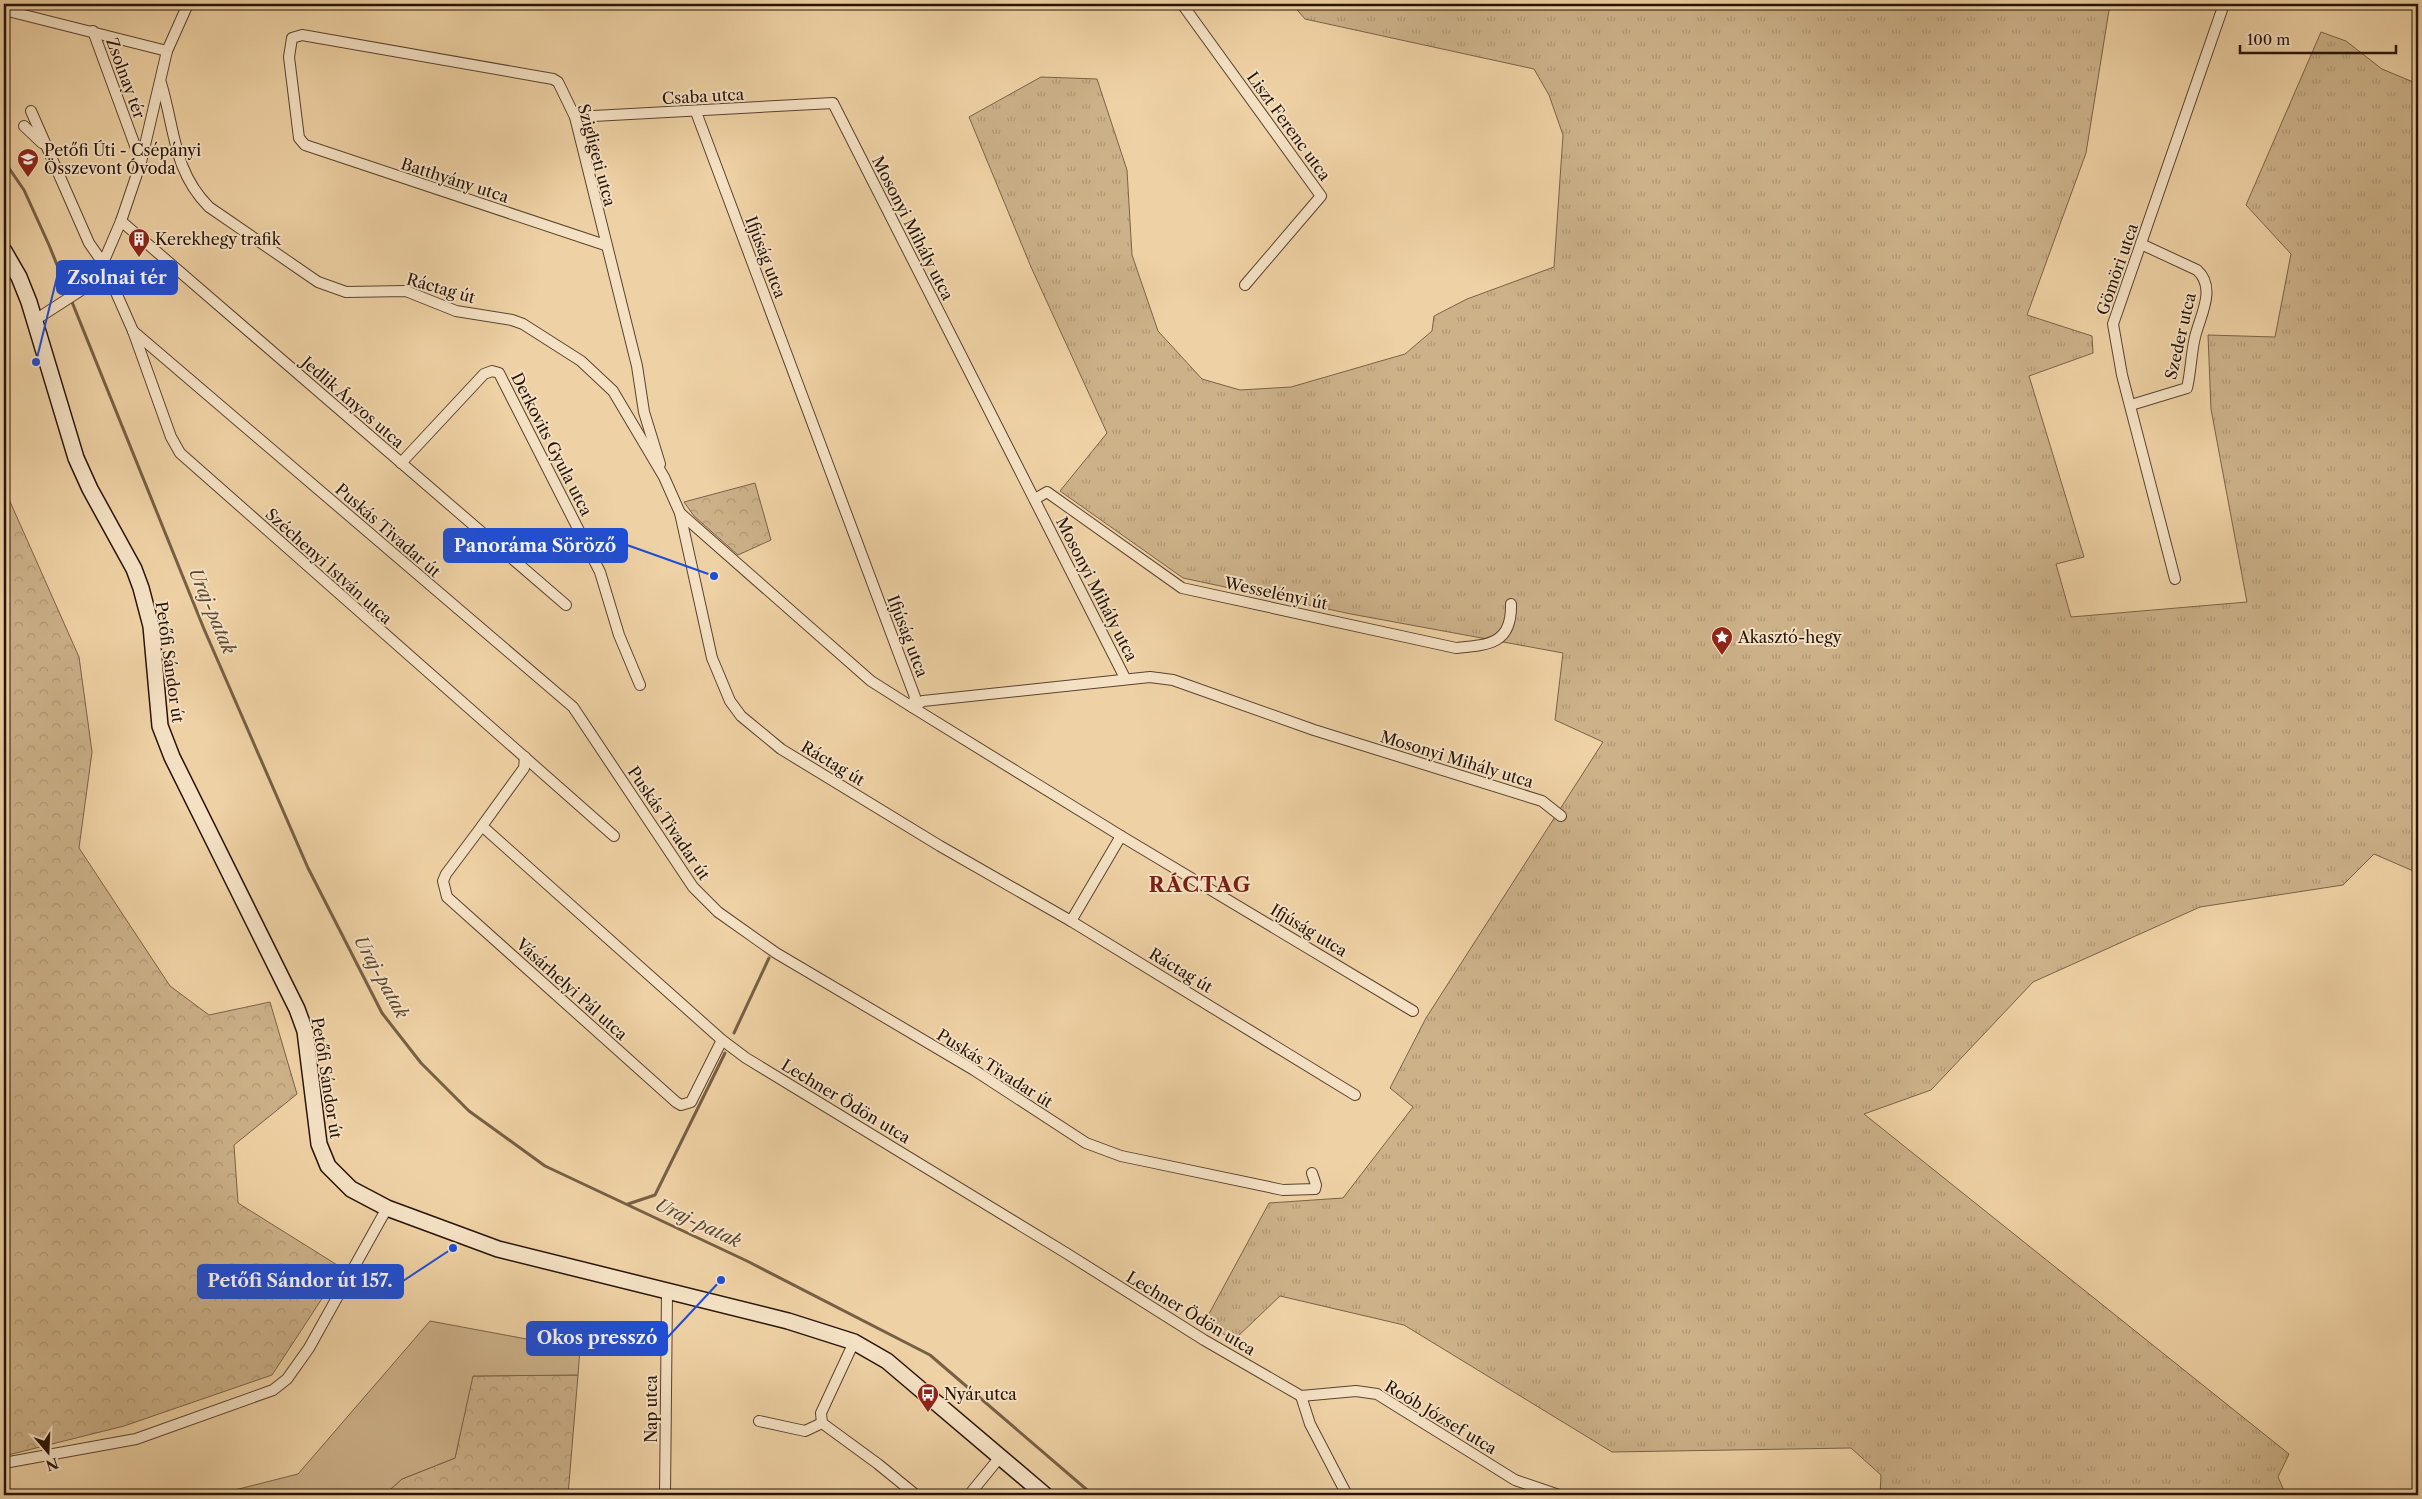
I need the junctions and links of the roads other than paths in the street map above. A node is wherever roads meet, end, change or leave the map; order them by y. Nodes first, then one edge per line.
1 (188, 4) edge
2 (1182, 4) edge
3 (2224, 4) edge
4 (4, 10) edge
5 (93, 32) junction
6 (167, 51) junction
7 (161, 83) junction
8 (833, 103) joint
9 (31, 111) dead end
10 (696, 112) junction
11 (575, 117) junction
12 (24, 126) dead end
13 (299, 138) joint
14 (47, 148) junction
15 (141, 162) junction
16 (121, 221) junction
17 (2141, 244) junction
18 (605, 245) junction
19 (4, 251) edge
20 (103, 262) junction
21 (1245, 285) dead end
22 (35, 320) junction
23 (133, 331) junction
24 (2131, 405) junction
25 (401, 463) junction
26 (664, 477) junction
27 (1035, 499) junction
28 (680, 513) junction
29 (2175, 579) dead end
30 (1511, 604) dead end
31 (566, 605) dead end
32 (1125, 678) junction
33 (640, 684) dead end
34 (912, 707) junction
35 (525, 757) junction
36 (1561, 816) dead end
37 (482, 826) junction
38 (614, 836) dead end
39 (1121, 836) junction
40 (1071, 921) junction
41 (1413, 1011) dead end
42 (722, 1040) junction
43 (1355, 1095) dead end
44 (1312, 1173) dead end
45 (387, 1208) junction
46 (667, 1292) junction
47 (854, 1342) junction
48 (1301, 1396) junction
49 (759, 1421) dead end
50 (822, 1423) junction
51 (1000, 1457) junction
52 (4, 1463) edge
53 (665, 1495) edge
54 (916, 1495) edge
55 (969, 1495) edge
56 (1045, 1495) edge
57 (1347, 1495) edge
58 (1559, 1495) edge

1 - 6 street
2 - 21 street, Liszt Ferenc utca
3 - 17 street, Gömöri utca
4 - 5 street
5 - 6 street
5 - 15 street, Zsolnay tér
6 - 7 street
7 - 15 street
7 - 26 street, Ráctag út
8 - 10 street, Csaba utca
8 - 27 street, Mosonyi Mihály utca
9 - 14 street, Széchenyi István utca
10 - 11 street, Csaba utca
10 - 34 street, Ifjúság utca
11 - 13 street, Szigligeti utca
11 - 18 street, Szigligeti utca
12 - 14 street
13 - 18 street, Batthyány utca
14 - 20 street, Széchenyi István utca
15 - 16 street
16 - 20 street
16 - 25 street, Jedlik Ányos utca
17 - 24 street, Gömöri utca
17 - 24 street, Szeder utca
18 - 26 street, Szigligeti utca
19 - 22 street, Petőfi Sándor út
20 - 22 street
20 - 23 street, Széchenyi István utca
22 - 45 street, Petőfi Sándor út
23 - 35 street, Széchenyi István utca
23 - 44 street, Puskás Tivadar út
24 - 29 street, Gömöri utca
25 - 31 street, Jedlik Ányos utca
25 - 33 street, Derkovits Gyula utca
26 - 28 street
27 - 30 street, Wesselényi út
27 - 32 street, Mosonyi Mihály utca
28 - 34 street
28 - 40 street, Ráctag út
32 - 34 street
32 - 36 street, Mosonyi Mihály utca
34 - 39 street, Ifjúság utca
35 - 37 street
35 - 38 street, Széchenyi István utca
37 - 42 street, Lechner Ödön utca
37 - 42 street, Vásárhelyi Pál utca
39 - 40 street
39 - 41 street, Ifjúság utca
40 - 43 street, Ráctag út
42 - 48 street, Lechner Ödön utca
45 - 46 street, Petőfi Sándor út
45 - 52 street
46 - 47 street, Petőfi Sándor út
46 - 53 street, Nap utca
47 - 50 street
47 - 51 street, Petőfi Sándor út
48 - 57 street
48 - 58 street, Roób József utca
49 - 50 street
50 - 54 street
51 - 55 street
51 - 56 street, Petőfi Sándor út

